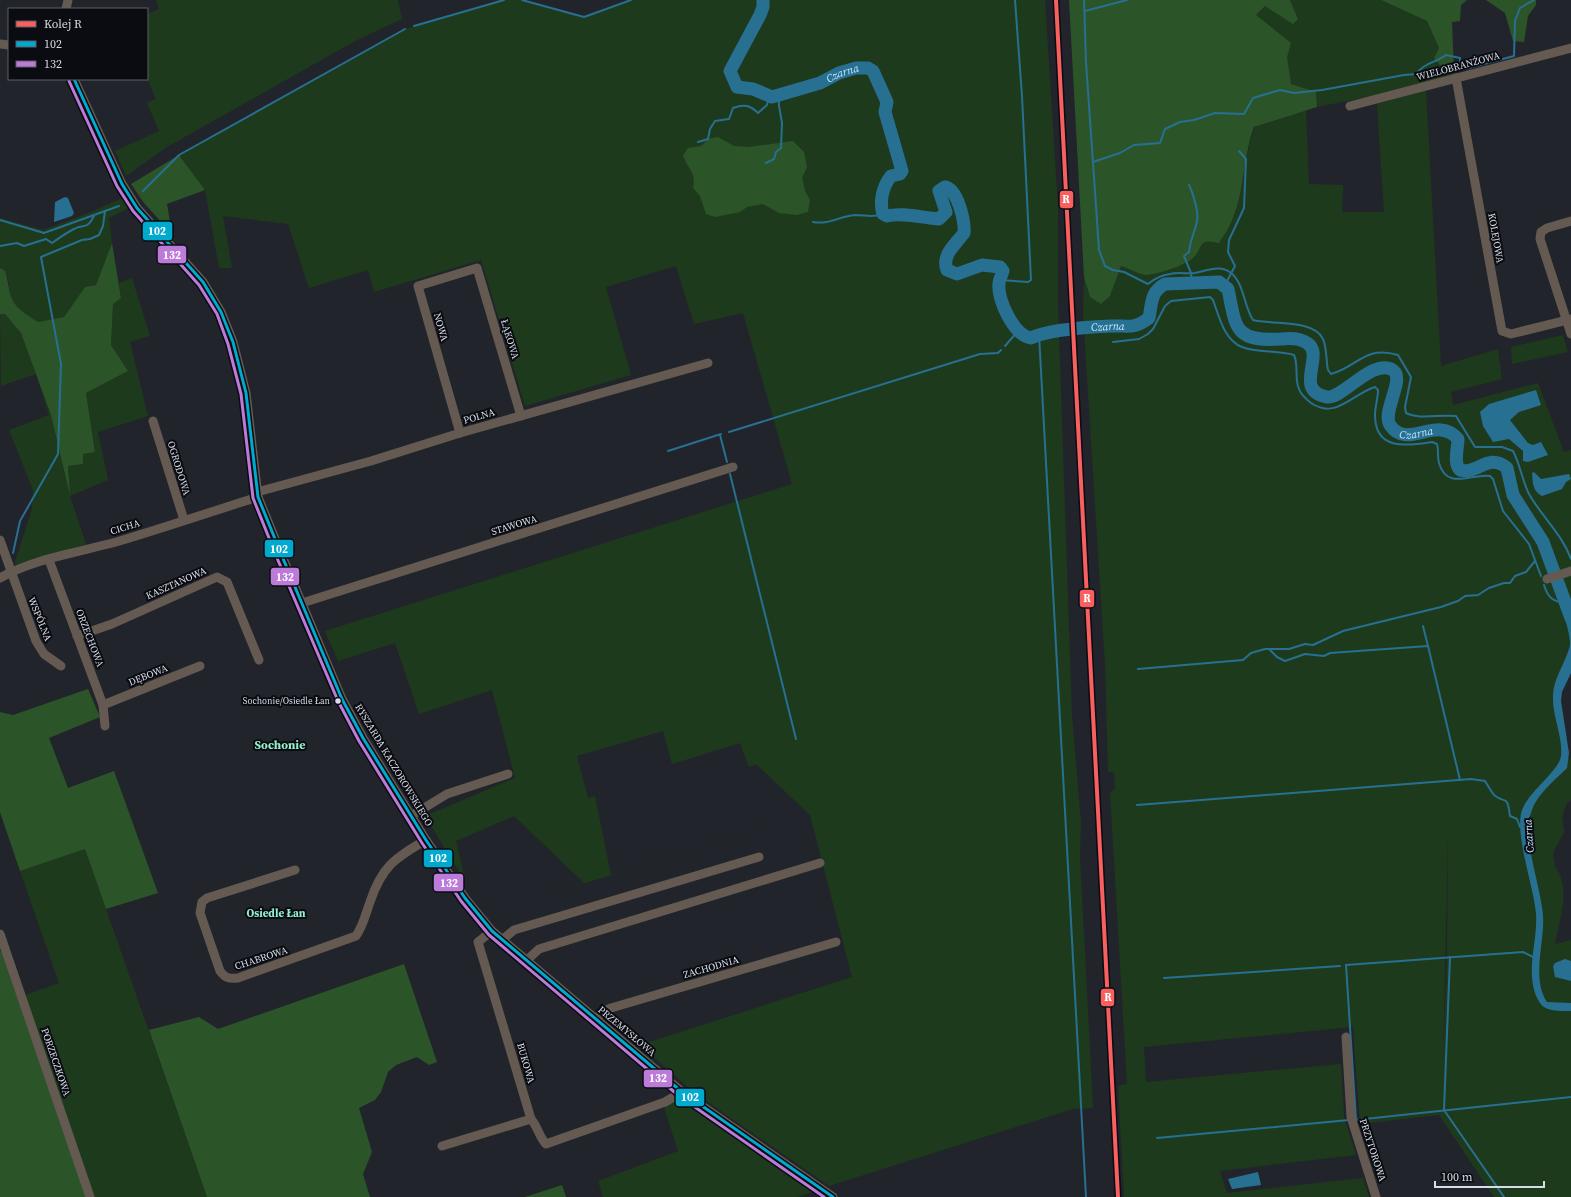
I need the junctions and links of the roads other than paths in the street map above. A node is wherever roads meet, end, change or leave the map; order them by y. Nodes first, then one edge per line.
1 (1571, 48) edge
2 (1456, 78) junction
3 (74, 80) edge
4 (1350, 106) dead end
5 (1571, 221) edge
6 (477, 268) joint
7 (1569, 320) edge
8 (1571, 334) edge
9 (708, 363) dead end
10 (521, 416) junction
11 (152, 421) dead end
12 (460, 433) junction
13 (732, 467) dead end
14 (257, 495) junction
15 (184, 520) junction
16 (0, 540) edge
17 (49, 560) junction
18 (10, 572) junction
19 (1568, 572) edge
20 (0, 578) edge
21 (1547, 579) dead end
22 (302, 603) junction
23 (77, 636) junction
24 (259, 660) dead end
25 (61, 666) dead end
26 (200, 666) dead end
27 (103, 705) junction
28 (105, 726) dead end
29 (508, 774) dead end
30 (411, 816) junction
31 (426, 840) junction
32 (759, 857) dead end
33 (820, 863) dead end
34 (295, 870) dead end
35 (492, 931) junction
36 (0, 934) edge
37 (502, 940) junction
38 (836, 942) dead end
39 (526, 961) junction
40 (596, 1019) junction
41 (1346, 1038) dead end
42 (682, 1092) junction
43 (531, 1119) junction
44 (442, 1146) dead end
45 (90, 1197) edge
46 (833, 1197) edge
47 (1376, 1197) edge

1 - 2 street, WIELOBRANŻOWA
2 - 4 street, WIELOBRANŻOWA
2 - 7 street, KOLEJOWA
3 - 14 street, RYSZARDA KACZOROWSKIEGO
5 - 7 street
6 - 10 street, ŁĄKOWA
6 - 12 street, NOWA
7 - 8 street
9 - 10 street, POLNA
10 - 12 street, POLNA
11 - 15 street, OGRODOWA
12 - 14 street, POLNA
13 - 22 street, STAWOWA
14 - 15 street, CICHA
14 - 22 street, RYSZARDA KACZOROWSKIEGO
15 - 17 street, CICHA
16 - 18 street, WSPÓLNA
17 - 18 street, CICHA
17 - 23 street, ORZECHOWA
18 - 20 street, CICHA
18 - 25 street, WSPÓLNA
19 - 21 street
22 - 30 street, RYSZARDA KACZOROWSKIEGO
23 - 24 street, KASZTANOWA
23 - 27 street, ORZECHOWA
26 - 27 street, DĘBOWA
27 - 28 street, ORZECHOWA
29 - 30 street
30 - 31 street, RYSZARDA KACZOROWSKIEGO
31 - 34 street, CHABROWA
31 - 35 street, RYSZARDA KACZOROWSKIEGO
32 - 37 street
33 - 39 street
35 - 37 street, PRZEMYSŁOWA
35 - 43 street, BUKOWA
36 - 45 street, PORZECZKOWA
37 - 39 street, PRZEMYSŁOWA
38 - 40 street, ZACHODNIA
39 - 40 street, PRZEMYSŁOWA
40 - 42 street, PRZEMYSŁOWA
41 - 47 street, PRZYTOROWA
42 - 43 street
42 - 46 street, PRZEMYSŁOWA
43 - 44 street

